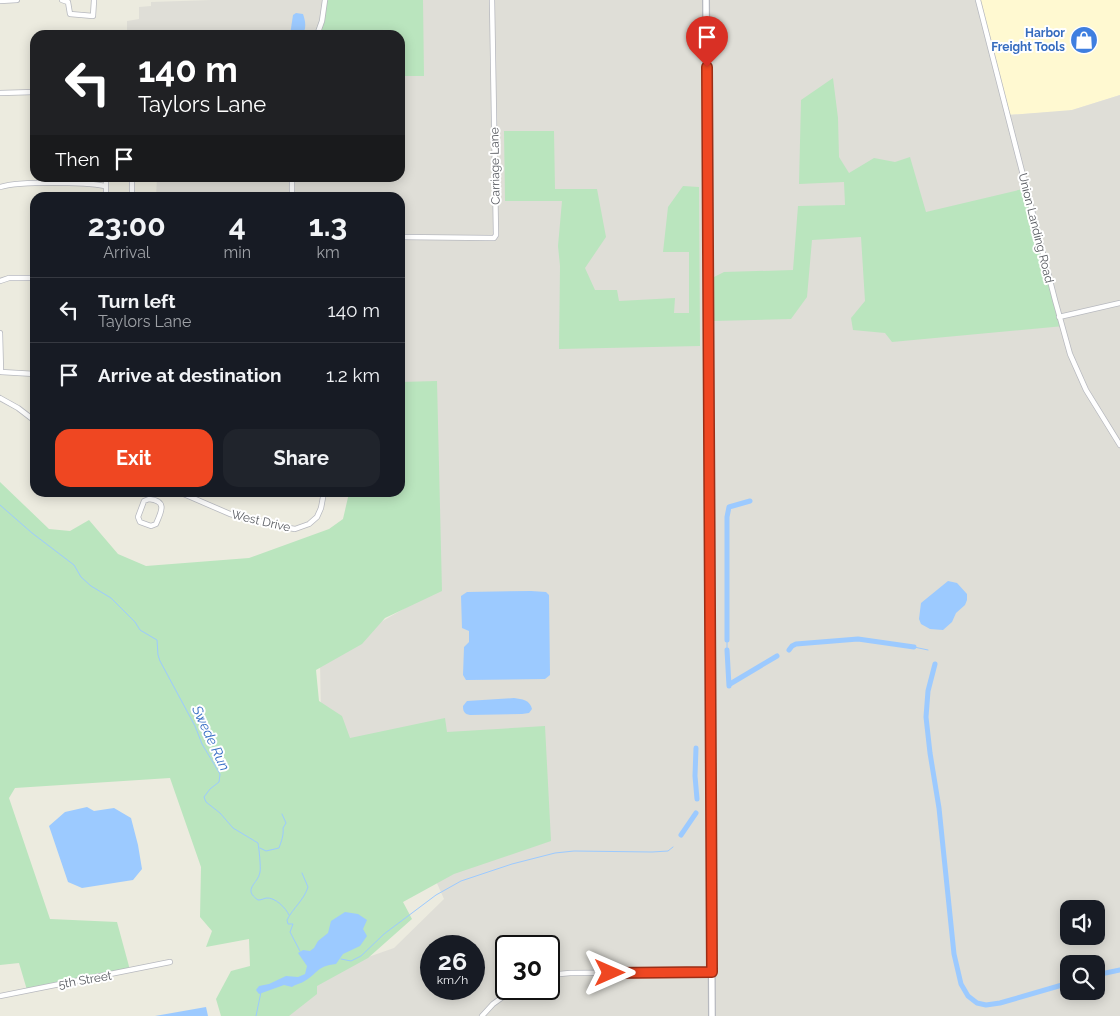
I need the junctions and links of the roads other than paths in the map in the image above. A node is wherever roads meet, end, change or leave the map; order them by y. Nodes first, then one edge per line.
1 (17, 0) edge
2 (62, 0) edge
3 (94, 0) edge
4 (325, 0) edge
5 (492, 0) edge
6 (706, 0) edge
7 (978, 0) edge
8 (0, 1) edge
9 (68, 1) edge
10 (319, 30) edge
11 (30, 92) edge
12 (0, 93) edge
13 (106, 182) edge
14 (106, 186) junction
15 (0, 187) edge
16 (106, 192) edge
17 (405, 237) edge
18 (30, 278) edge
19 (0, 281) edge
20 (1120, 303) edge
21 (1059, 317) junction
22 (0, 333) edge
23 (30, 374) edge
24 (0, 398) edge
25 (30, 417) edge
26 (1120, 445) edge
27 (191, 497) edge
28 (323, 497) edge
29 (155, 499) joint
30 (170, 962) dead end
31 (712, 972) junction
32 (560, 974) edge
33 (0, 996) edge
34 (499, 1000) edge
35 (482, 1016) edge
36 (712, 1016) edge

1 - 8 street
2 - 9 street
3 - 9 street
4 - 10 street
5 - 17 street, Carriage Lane
6 - 31 street
7 - 21 street, Union Landing Road
11 - 12 street
13 - 14 street
14 - 15 street
14 - 16 street
18 - 19 street
20 - 21 street
21 - 26 street, Union Landing Road
22 - 23 street
24 - 25 street
27 - 28 street, West Drive
29 - 29 street
30 - 33 street, 5th Street
31 - 32 street
31 - 36 street
34 - 35 street

